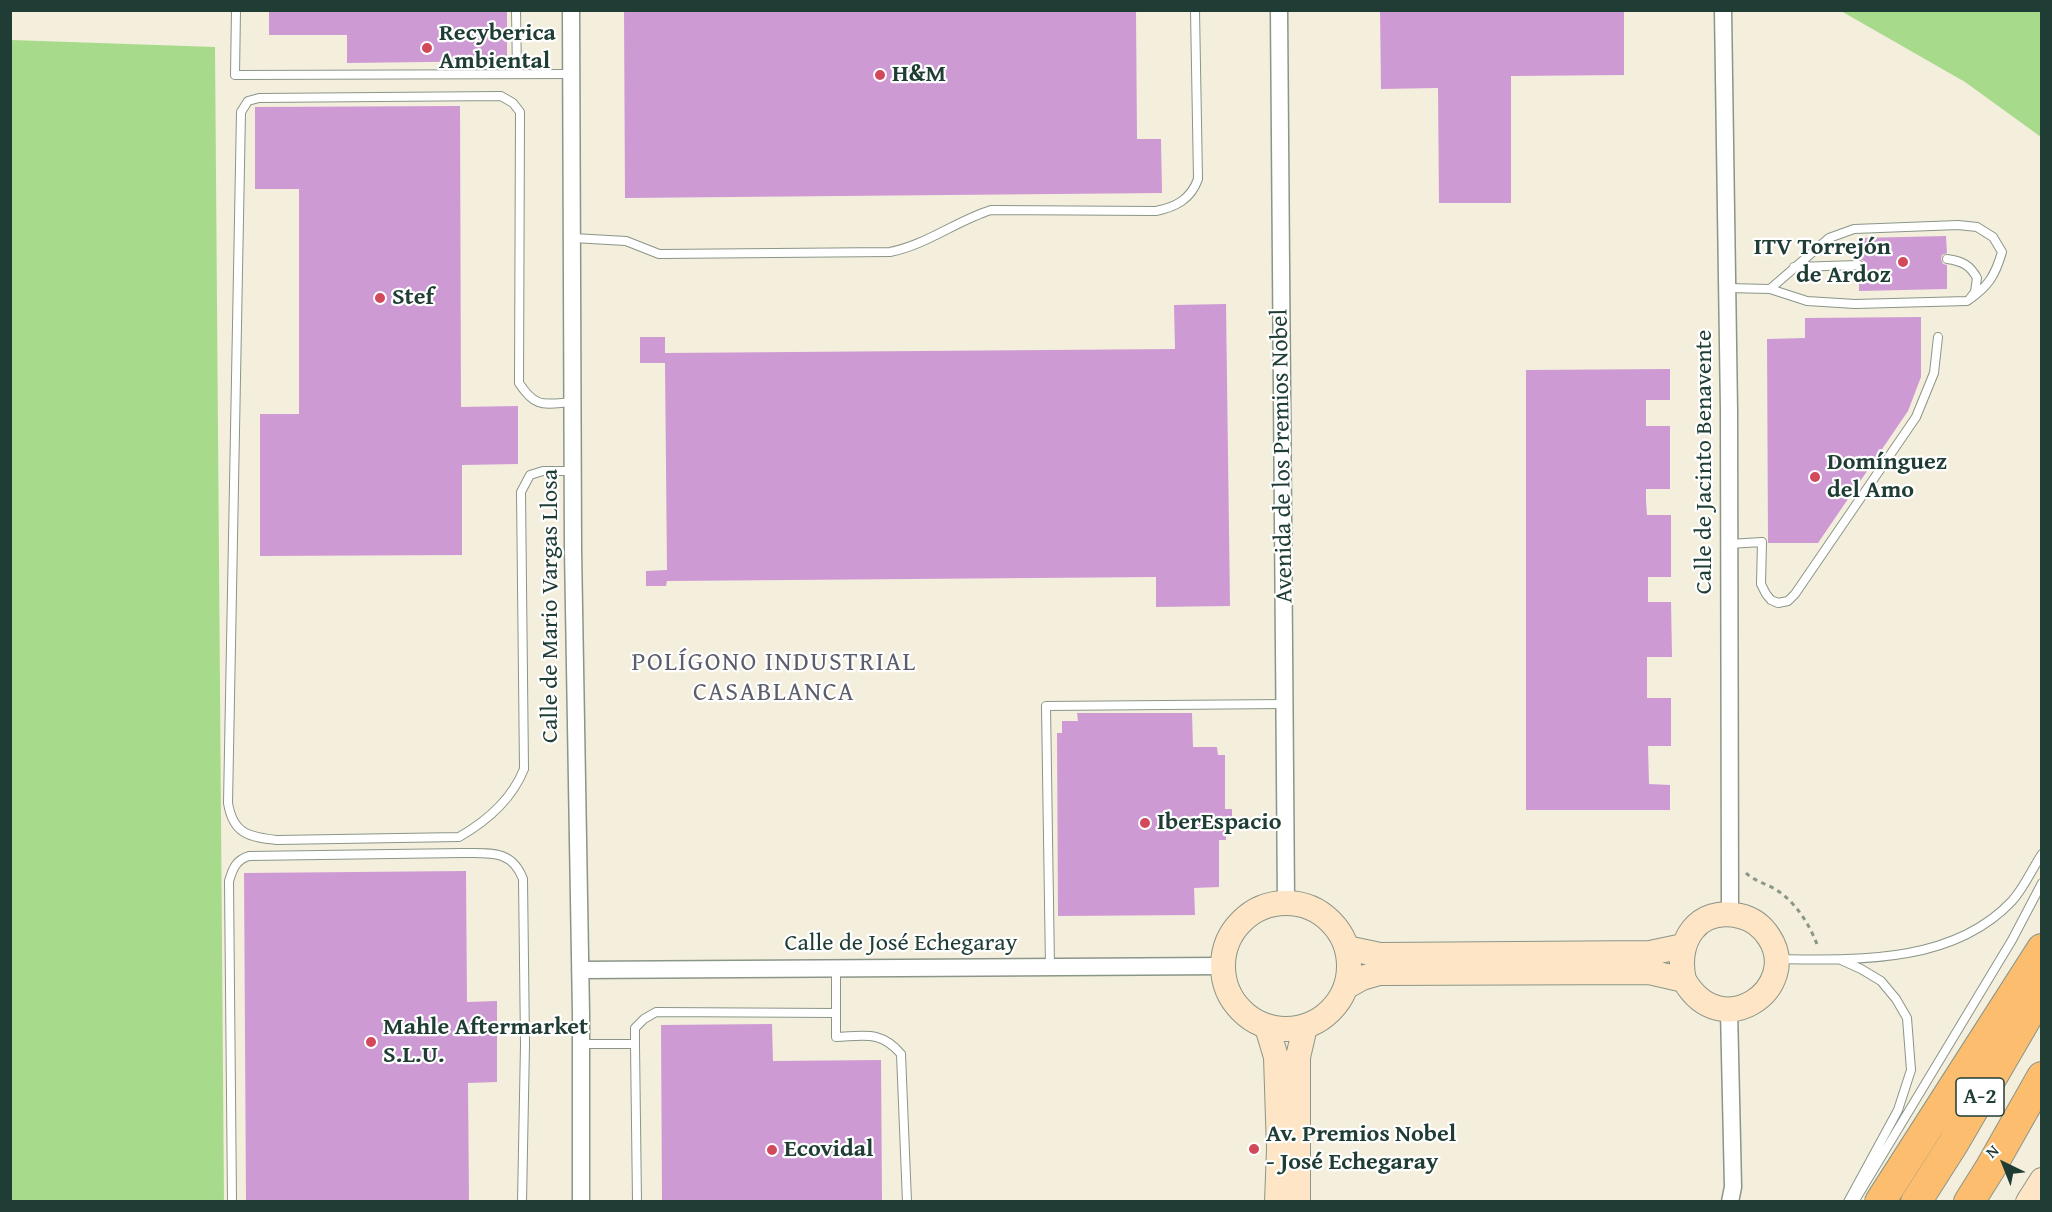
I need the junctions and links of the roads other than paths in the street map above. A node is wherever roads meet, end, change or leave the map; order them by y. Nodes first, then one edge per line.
1 (236, 10) edge
2 (516, 10) edge
3 (571, 10) edge
4 (1195, 10) edge
5 (1279, 10) edge
6 (1723, 10) edge
7 (517, 74) junction
8 (572, 74) junction
9 (573, 238) junction
10 (1947, 260) dead end
11 (1859, 265) dead end
12 (1794, 267) junction
13 (1727, 288) junction
14 (1770, 289) junction
15 (1967, 301) junction
16 (1938, 337) dead end
17 (573, 402) junction
18 (574, 471) junction
19 (1729, 544) junction
20 (1285, 704) junction
21 (2042, 854) edge
22 (2042, 884) edge
23 (1286, 902) junction
24 (1730, 914) junction
25 (1683, 946) junction
26 (1347, 948) junction
27 (2042, 949) edge
28 (1776, 959) junction
29 (1838, 959) junction
30 (1222, 966) junction
31 (836, 967) junction
32 (1050, 967) junction
33 (580, 970) junction
34 (1684, 980) junction
35 (1346, 987) junction
36 (2042, 990) edge
37 (1729, 1010) junction
38 (836, 1013) junction
39 (1267, 1027) junction
40 (1305, 1027) junction
41 (581, 1044) junction
42 (635, 1044) junction
43 (2042, 1077) edge
44 (2042, 1118) edge
45 (2042, 1180) edge
46 (232, 1202) edge
47 (522, 1202) edge
48 (581, 1202) edge
49 (637, 1202) edge
50 (907, 1202) edge
51 (1277, 1202) edge
52 (1298, 1202) edge
53 (1730, 1202) edge
54 (1848, 1202) edge
55 (1854, 1202) edge
56 (1880, 1202) edge
57 (1916, 1202) edge
58 (1969, 1202) edge
59 (1993, 1202) edge
60 (2028, 1202) edge

1 - 7 lane
2 - 7 lane
3 - 8 street, Calle de Mario Vargas Llosa
4 - 9 lane
5 - 20 street, Avenida de los Premios Nobel
6 - 13 street, Calle de Jacinto Benavente
7 - 8 lane
8 - 9 street, Calle de Mario Vargas Llosa
9 - 17 street, Calle de Mario Vargas Llosa
10 - 15 lane
11 - 12 lane
12 - 14 lane
12 - 15 lane
13 - 14 lane
13 - 19 street, Calle de Jacinto Benavente
14 - 15 lane
16 - 19 lane
17 - 18 street, Calle de Mario Vargas Llosa
17 - 18 lane
18 - 33 street, Calle de Mario Vargas Llosa
19 - 24 street, Calle de Jacinto Benavente
20 - 23 street, Avenida de los Premios Nobel
20 - 32 lane
21 - 29 lane
22 - 55 lane
23 - 26 street
23 - 30 street
24 - 25 street
24 - 28 street
25 - 26 street
25 - 34 street
26 - 35 street
27 - 56 highway
28 - 29 lane
28 - 37 street
29 - 54 lane
30 - 32 street, Calle de José Echegaray
30 - 39 street
31 - 32 street, Calle de José Echegaray
31 - 33 street, Calle de José Echegaray
31 - 38 lane
33 - 41 street, Calle de Mario Vargas Llosa
34 - 35 street
34 - 37 street
35 - 40 street
36 - 57 highway, A-2
37 - 53 street
38 - 42 lane
38 - 50 lane
39 - 40 street
39 - 51 street
40 - 52 street
41 - 42 lane
41 - 48 street, Calle de Mario Vargas Llosa
42 - 49 lane
43 - 58 highway, A-2
44 - 59 highway
45 - 60 street
46 - 47 lane

